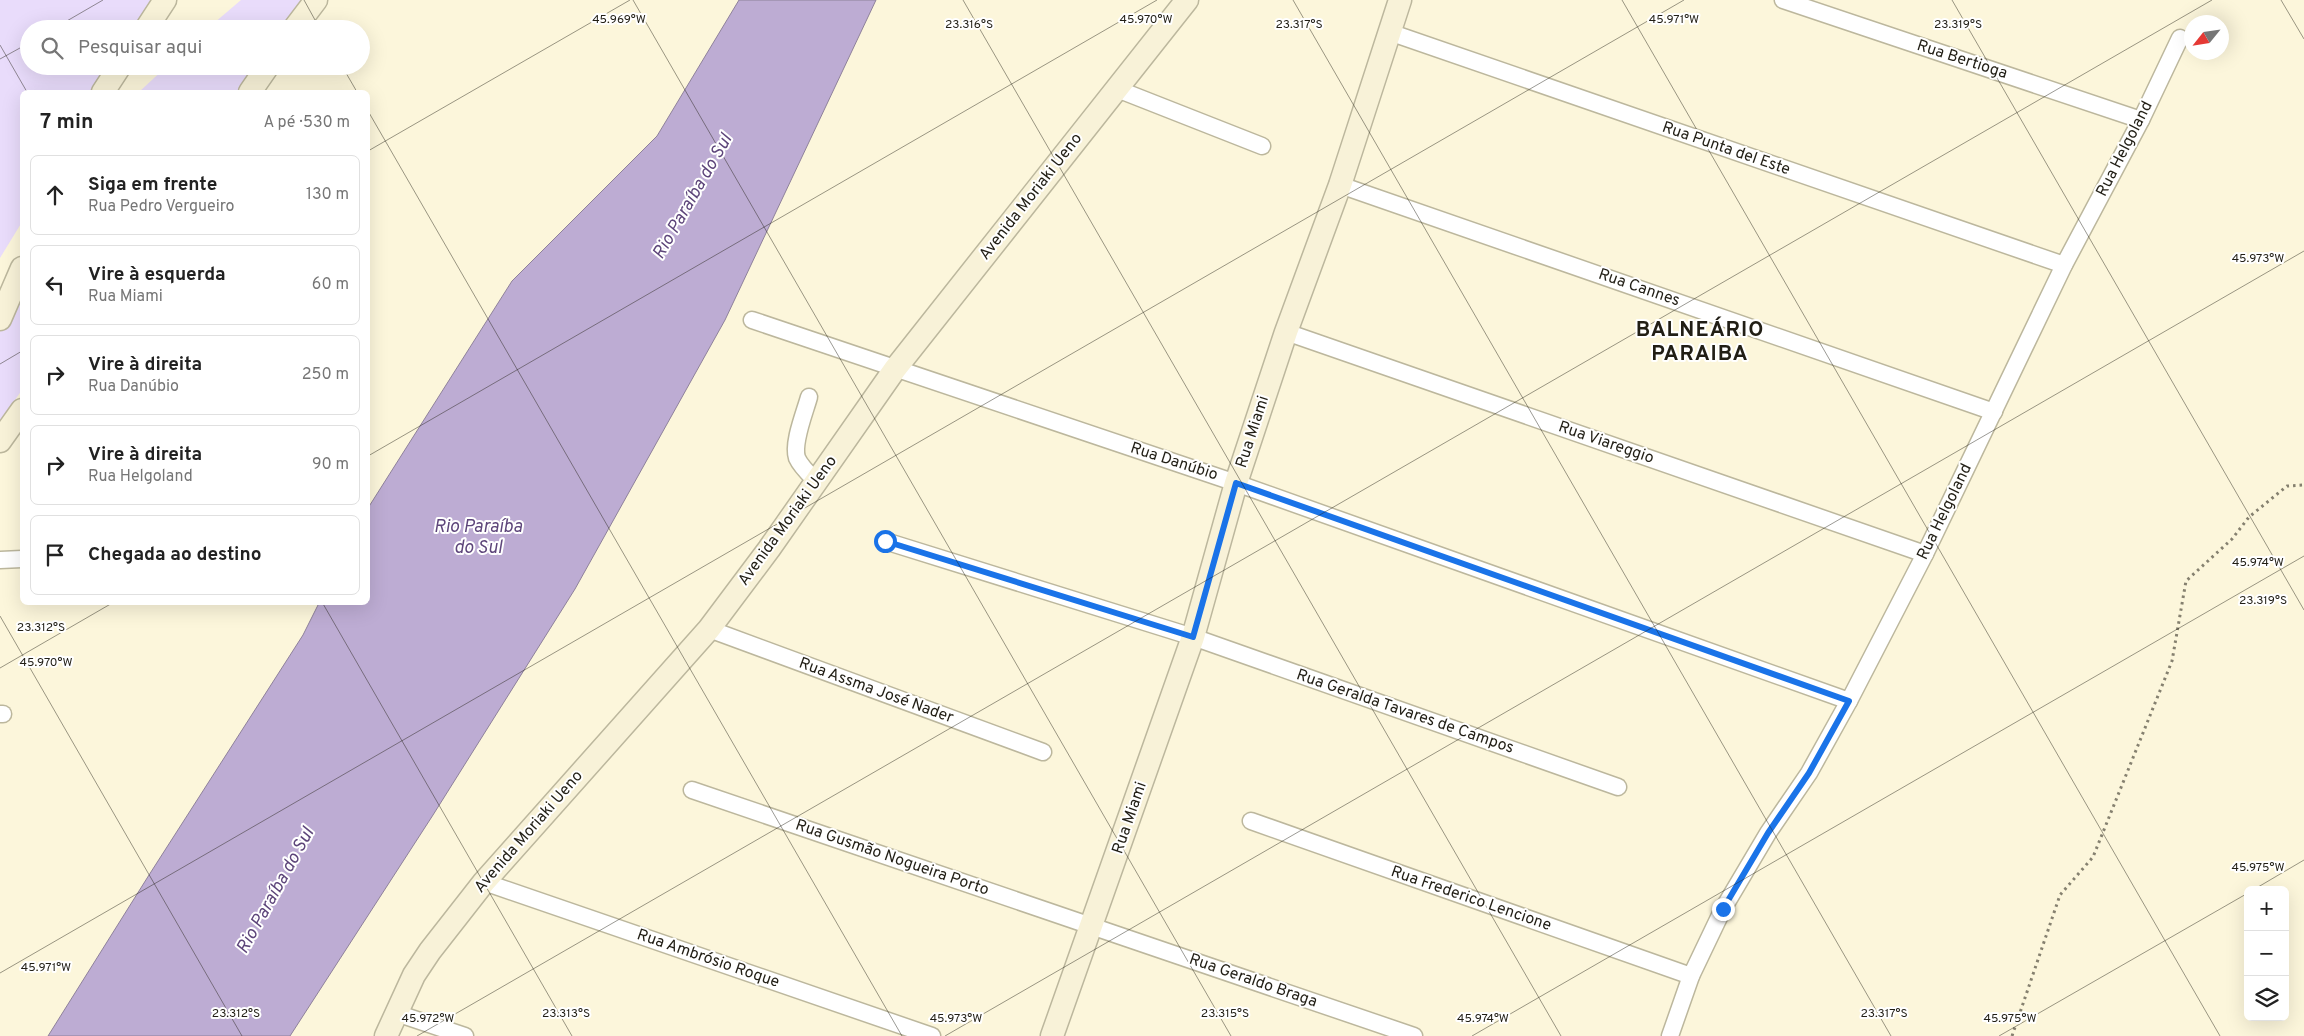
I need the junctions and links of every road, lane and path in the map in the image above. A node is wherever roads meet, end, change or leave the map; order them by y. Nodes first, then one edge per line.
1 (165, 0) edge
2 (316, 0) edge
3 (1185, 0) edge
4 (1400, 0) edge
5 (1783, 0) edge
6 (152, 20) edge
7 (301, 20) edge
8 (1389, 32) junction
9 (2180, 38) dead end
10 (114, 75) edge
11 (262, 75) edge
12 (1117, 89) junction
13 (103, 90) edge
14 (251, 90) edge
15 (2141, 120) junction
16 (1262, 146) dead end
17 (1340, 185) junction
18 (2064, 265) junction
19 (20, 273) edge
20 (0, 319) edge
21 (752, 320) dead end
22 (1286, 332) junction
23 (895, 369) junction
24 (809, 397) dead end
25 (1994, 412) junction
26 (20, 413) edge
27 (0, 441) edge
28 (816, 482) junction
29 (1236, 483) junction
30 (2304, 485) edge
31 (885, 541) dead end
32 (1925, 554) junction
33 (20, 559) edge
34 (0, 560) edge
35 (709, 628) junction
36 (1193, 637) junction
37 (1849, 701) junction
38 (1043, 752) dead end
39 (1618, 787) dead end
40 (692, 790) dead end
41 (1251, 821) dead end
42 (484, 882) junction
43 (1092, 926) junction
44 (1691, 976) junction
45 (396, 1013) junction
46 (386, 1036) edge
47 (465, 1036) edge
48 (932, 1036) edge
49 (1052, 1036) edge
50 (1414, 1036) edge
51 (1670, 1036) edge
52 (2012, 1036) edge

1 - 6 street
2 - 7 street
3 - 12 street, Avenida Moriaki Ueno
4 - 8 street, Rua Miami
5 - 15 street, Rua Bertioga
8 - 17 street, Rua Miami
8 - 18 street, Rua Punta del Este
9 - 15 street, Rua Helgoland
10 - 13 street
11 - 14 street
12 - 16 street
12 - 23 street, Avenida Moriaki Ueno
15 - 18 street, Rua Helgoland
17 - 22 street, Rua Miami
17 - 25 street, Rua Cannes
18 - 25 street, Rua Helgoland
19 - 20 street
21 - 23 street, Rua Danúbio
22 - 29 street, Rua Miami
22 - 32 street, Rua Viareggio
23 - 28 street, Avenida Moriaki Ueno
23 - 29 street, Rua Danúbio
24 - 28 street
25 - 32 street, Rua Helgoland
26 - 27 street
28 - 35 street, Avenida Moriaki Ueno
29 - 36 street, Rua Miami
29 - 37 street, Rua Danúbio
30 - 52 path
31 - 36 street, Rua Geralda Tavares de Campos
32 - 37 street, Rua Helgoland
33 - 34 street
35 - 38 street, Rua Assma José Nader
35 - 42 street, Avenida Moriaki Ueno
36 - 39 street, Rua Geralda Tavares de Campos
36 - 43 street, Rua Miami
37 - 44 street, Rua Helgoland
40 - 43 street, Rua Gusmão Nogueira Porto
41 - 44 street, Rua Frederico Lencione
42 - 45 street, Avenida Moriaki Ueno
42 - 48 street, Rua Ambrósio Roque
43 - 49 street, Rua Miami
43 - 50 street, Rua Geraldo Braga
44 - 51 street, Rua Helgoland
45 - 46 street, Avenida Moriaki Ueno
45 - 47 street

